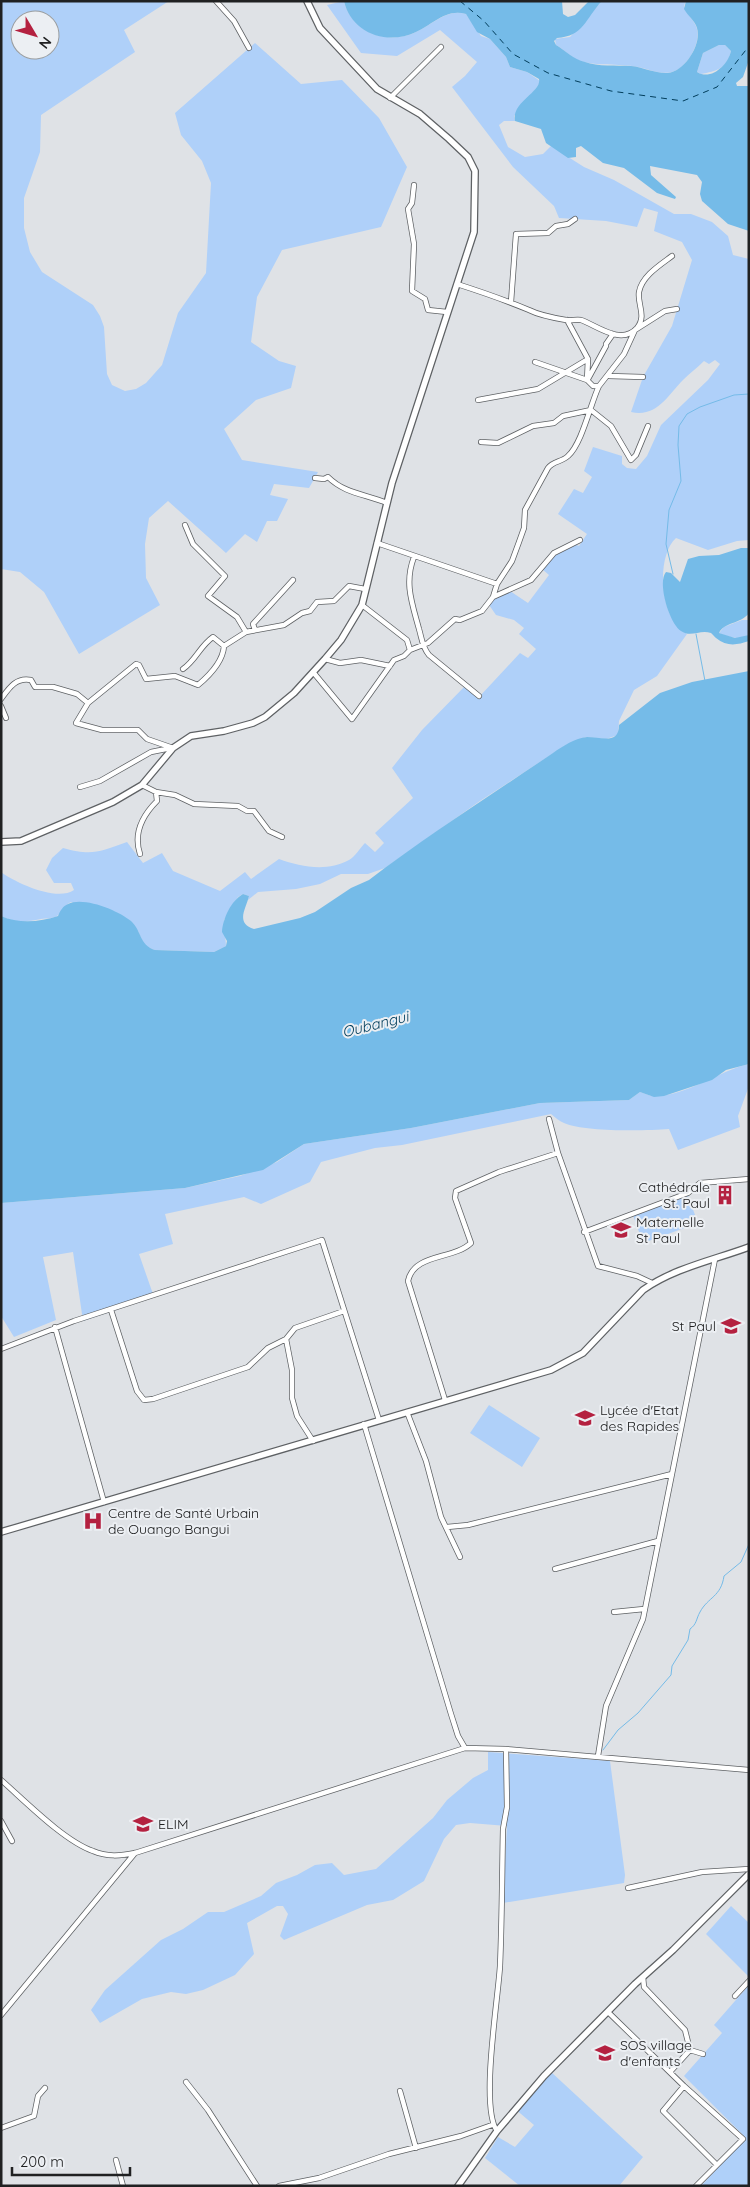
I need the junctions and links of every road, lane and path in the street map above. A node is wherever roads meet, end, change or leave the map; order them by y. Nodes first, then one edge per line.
1 (216, 1) edge
2 (307, 1) edge
3 (441, 47) dead end
4 (249, 48) dead end
5 (390, 98) junction
6 (414, 185) dead end
7 (575, 219) dead end
8 (672, 256) dead end
9 (457, 284) junction
10 (511, 302) junction
11 (677, 309) dead end
12 (447, 312) junction
13 (567, 320) junction
14 (635, 330) junction
15 (613, 334) junction
16 (588, 359) junction
17 (536, 362) dead end
18 (566, 372) junction
19 (609, 376) junction
20 (643, 377) dead end
21 (587, 380) junction
22 (599, 386) junction
23 (478, 400) dead end
24 (591, 410) junction
25 (648, 426) dead end
26 (481, 442) dead end
27 (315, 478) dead end
28 (387, 503) junction
29 (185, 525) dead end
30 (580, 540) dead end
31 (377, 543) junction
32 (414, 557) junction
33 (293, 580) dead end
34 (497, 584) junction
35 (365, 590) junction
36 (493, 597) junction
37 (362, 605) junction
38 (255, 630) junction
39 (246, 632) junction
40 (224, 646) junction
41 (423, 646) junction
42 (410, 650) junction
43 (325, 659) junction
44 (390, 666) junction
45 (183, 669) dead end
46 (313, 672) junction
47 (479, 696) dead end
48 (1, 699) edge
49 (88, 703) junction
50 (1, 706) edge
51 (6, 718) dead end
52 (173, 748) junction
53 (142, 785) junction
54 (80, 787) dead end
55 (156, 792) junction
56 (282, 837) dead end
57 (1, 842) edge
58 (140, 854) dead end
59 (549, 1119) dead end
60 (558, 1153) junction
61 (749, 1178) edge
62 (584, 1232) junction
63 (749, 1247) edge
64 (715, 1259) junction
65 (652, 1284) junction
66 (110, 1310) junction
67 (344, 1311) junction
68 (55, 1328) junction
69 (286, 1340) junction
70 (1, 1349) edge
71 (445, 1400) junction
72 (407, 1412) junction
73 (379, 1420) junction
74 (364, 1424) junction
75 (312, 1441) junction
76 (672, 1474) junction
77 (104, 1502) junction
78 (447, 1527) junction
79 (1, 1532) edge
80 (658, 1541) junction
81 (460, 1557) dead end
82 (555, 1569) dead end
83 (644, 1609) junction
84 (614, 1612) dead end
85 (465, 1748) junction
86 (506, 1749) junction
87 (598, 1756) junction
88 (749, 1770) edge
89 (1, 1780) edge
90 (1, 1822) edge
91 (12, 1841) dead end
92 (135, 1853) junction
93 (749, 1869) edge
94 (749, 1874) edge
95 (628, 1888) dead end
96 (643, 1977) junction
97 (749, 1981) edge
98 (735, 1996) dead end
99 (608, 2012) junction
100 (1, 2015) edge
101 (690, 2050) junction
102 (703, 2054) dead end
103 (670, 2072) junction
104 (186, 2082) dead end
105 (684, 2086) junction
106 (45, 2088) dead end
107 (400, 2091) dead end
108 (492, 2124) junction
109 (1, 2128) edge
110 (497, 2131) junction
111 (416, 2148) junction
112 (116, 2160) dead end
113 (716, 2164) junction
114 (123, 2186) edge
115 (257, 2186) edge
116 (279, 2186) edge
117 (458, 2186) edge
118 (696, 2186) edge

1 - 4 street
2 - 5 main road
3 - 5 street
5 - 9 main road
6 - 12 street
7 - 10 street
8 - 14 street
9 - 10 street
9 - 12 main road
10 - 13 street
11 - 14 street
12 - 28 main road
13 - 15 street
13 - 16 street
14 - 15 street
14 - 19 street
15 - 21 street
16 - 18 street
16 - 21 street
17 - 18 street
18 - 21 street
18 - 23 street
19 - 20 street
19 - 22 street
21 - 22 street
22 - 24 street
24 - 25 street
24 - 26 street
24 - 34 street
27 - 28 street
28 - 31 main road
29 - 39 street
30 - 36 street
31 - 32 street
31 - 35 main road
32 - 34 street
32 - 41 street
33 - 38 street
34 - 36 street
35 - 37 main road
35 - 38 street
36 - 41 street
37 - 42 street
37 - 43 main road
38 - 39 street
39 - 40 street
40 - 45 street
40 - 49 street
41 - 42 street
41 - 47 street
42 - 44 street
43 - 44 street
43 - 46 main road
44 - 46 street
46 - 52 main road
48 - 49 street
49 - 52 street
50 - 51 street
52 - 53 main road
52 - 54 street
53 - 55 street
53 - 57 main road
55 - 56 street
55 - 58 street
59 - 60 street
60 - 62 street
60 - 71 street
61 - 62 street
62 - 65 street
63 - 64 main road
64 - 65 main road
64 - 76 street
65 - 71 main road
66 - 67 street
66 - 68 street
66 - 69 street
67 - 69 street
67 - 73 street
68 - 70 street
68 - 77 street
69 - 75 street
71 - 72 main road
72 - 73 main road
72 - 78 street
73 - 74 main road
74 - 75 main road
74 - 85 street
75 - 77 main road
76 - 78 street
76 - 80 street
77 - 79 main road
78 - 81 street
80 - 82 street
80 - 83 street
83 - 84 street
83 - 87 street
85 - 86 street
85 - 92 street
86 - 87 street
86 - 108 street
87 - 88 street
89 - 92 street
90 - 91 street
92 - 100 street
93 - 95 street
94 - 96 main road
96 - 99 main road
96 - 101 street
97 - 98 street
99 - 103 street
99 - 110 main road
101 - 102 street
101 - 103 street
103 - 105 street
104 - 115 street
105 - 113 street
105 - 113 street
106 - 109 street
107 - 111 street
108 - 110 street
108 - 111 street
110 - 117 main road
111 - 116 street
112 - 114 street
113 - 118 street

